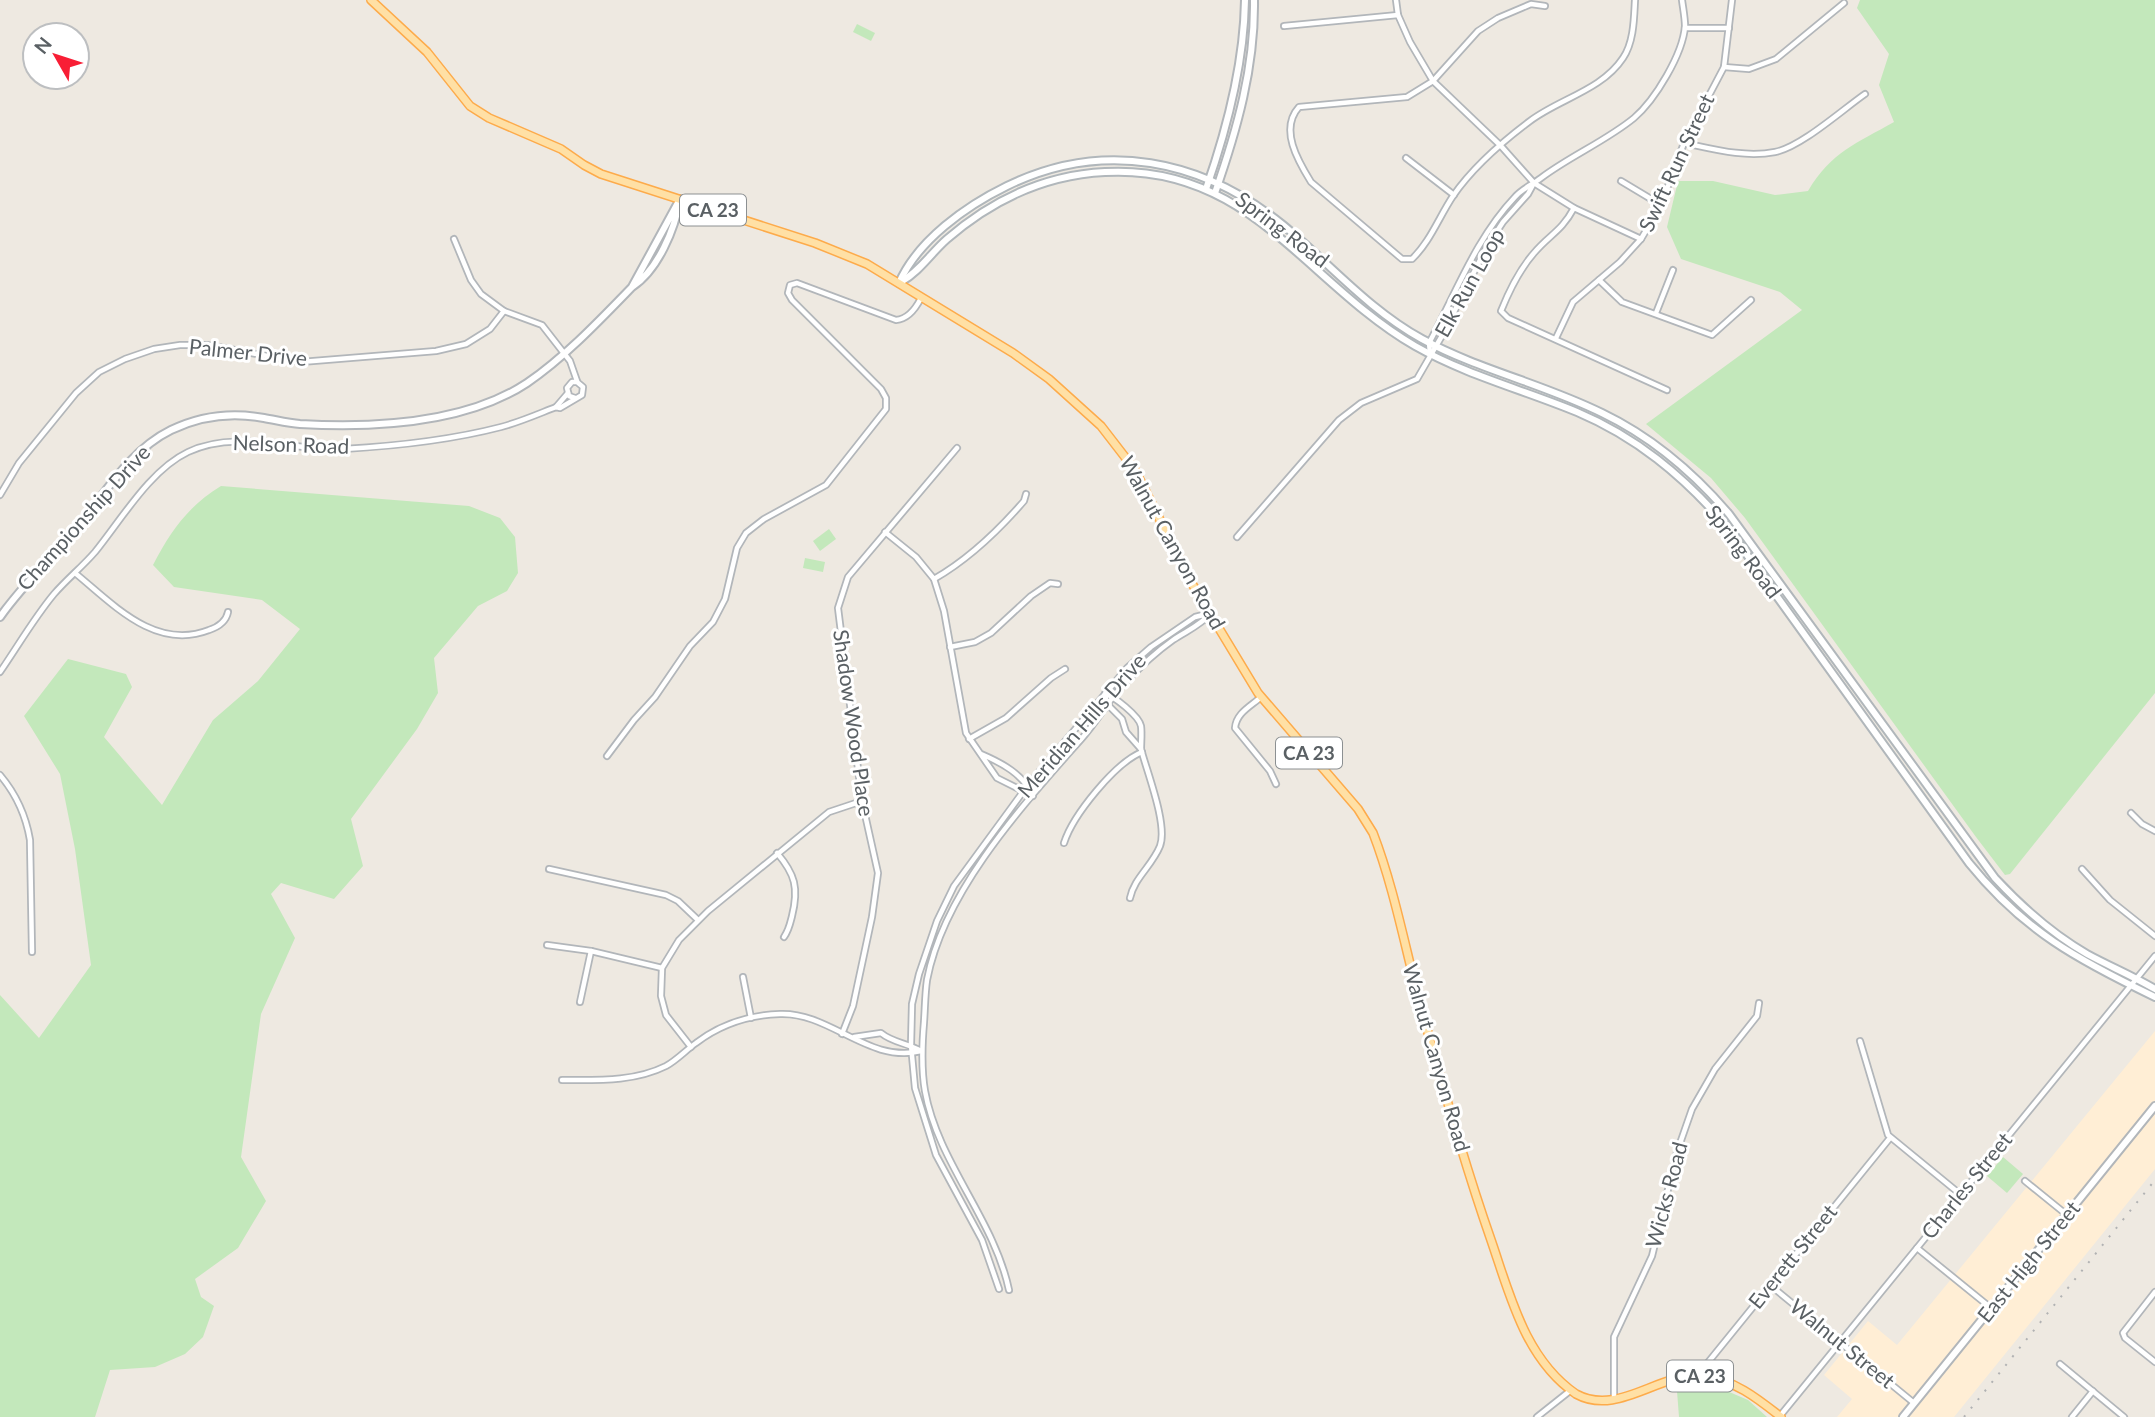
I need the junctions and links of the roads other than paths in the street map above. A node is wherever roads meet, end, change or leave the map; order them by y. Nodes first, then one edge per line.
1 (371, 0) edge
2 (1245, 0) edge
3 (1254, 0) edge
4 (1396, 0) edge
5 (1635, 0) edge
6 (1682, 0) edge
7 (1732, 0) edge
8 (1844, 3) dead end
9 (1545, 6) dead end
10 (1398, 15) junction
11 (1284, 26) dead end
12 (1685, 27) junction
13 (1729, 28) junction
14 (1724, 66) junction
15 (1433, 81) junction
16 (1865, 94) dead end
17 (1684, 144) junction
18 (1501, 146) junction
19 (1406, 158) dead end
20 (1209, 180) junction
21 (1622, 181) dead end
22 (1534, 183) junction
23 (1218, 184) junction
24 (1206, 189) junction
25 (1215, 193) junction
26 (1454, 195) junction
27 (680, 200) junction
28 (1661, 205) junction
29 (1574, 208) junction
30 (454, 239) dead end
31 (1641, 239) junction
32 (1673, 271) dead end
33 (1599, 280) junction
34 (899, 283) junction
35 (921, 297) junction
36 (1751, 300) dead end
37 (503, 311) junction
38 (1656, 313) junction
39 (1556, 338) junction
40 (1433, 344) junction
41 (564, 353) junction
42 (1430, 354) junction
43 (577, 382) junction
44 (1668, 390) dead end
45 (568, 393) junction
46 (575, 398) junction
47 (556, 407) junction
48 (957, 447) dead end
49 (1026, 494) dead end
50 (0, 495) edge
51 (885, 532) junction
52 (1237, 537) dead end
53 (75, 573) junction
54 (934, 579) junction
55 (1058, 584) dead end
56 (228, 612) dead end
57 (1211, 613) junction
58 (0, 617) edge
59 (950, 647) junction
60 (1065, 668) dead end
61 (0, 672) edge
62 (1104, 694) junction
63 (1114, 696) junction
64 (1261, 697) junction
65 (1108, 704) junction
66 (1141, 725) junction
67 (1126, 732) junction
68 (969, 738) junction
69 (1141, 750) junction
70 (981, 754) junction
71 (607, 756) dead end
72 (1000, 762) junction
73 (993, 773) junction
74 (0, 775) edge
75 (1276, 784) dead end
76 (1028, 785) junction
77 (1023, 791) junction
78 (1033, 796) junction
79 (862, 802) junction
80 (2132, 813) dead end
81 (2155, 831) edge
82 (1065, 843) dead end
83 (777, 853) junction
84 (550, 869) dead end
85 (2082, 869) dead end
86 (1130, 898) dead end
87 (698, 920) junction
88 (2155, 936) edge
89 (784, 937) dead end
90 (547, 945) dead end
91 (591, 951) junction
92 (32, 952) dead end
93 (2155, 956) edge
94 (662, 968) junction
95 (744, 977) dead end
96 (2136, 978) junction
97 (2131, 985) junction
98 (2155, 989) edge
99 (2155, 997) edge
100 (580, 1002) dead end
101 (1759, 1003) dead end
102 (751, 1018) junction
103 (842, 1034) junction
104 (871, 1034) junction
105 (854, 1037) junction
106 (1860, 1041) dead end
107 (868, 1045) junction
108 (911, 1045) junction
109 (691, 1047) junction
110 (921, 1051) junction
111 (912, 1053) junction
112 (562, 1080) dead end
113 (2155, 1106) edge
114 (1890, 1138) junction
115 (953, 1167) junction
116 (944, 1171) junction
117 (2025, 1181) dead end
118 (1961, 1194) junction
119 (2067, 1215) junction
120 (1917, 1248) junction
121 (1770, 1285) junction
122 (999, 1289) dead end
123 (1009, 1290) dead end
124 (2155, 1292) edge
125 (1991, 1308) junction
126 (1839, 1344) junction
127 (2155, 1362) edge
128 (2060, 1364) dead end
129 (1697, 1376) junction
130 (1571, 1390) junction
131 (2093, 1391) junction
132 (1615, 1402) junction
133 (1914, 1403) junction
134 (1536, 1417) edge
135 (1780, 1417) edge
136 (1903, 1417) edge
137 (2072, 1417) edge
138 (2124, 1417) edge

1 - 27 main road, Walnut Canyon Road / CA 23
2 - 20 main road
3 - 23 main road
4 - 10 street
5 - 18 street
6 - 12 street, Elk Run Loop
7 - 13 street, Swift Run Street
8 - 14 street
9 - 15 street
10 - 11 street
10 - 15 street
12 - 13 street
12 - 22 street, Elk Run Loop
13 - 14 street, Swift Run Street
14 - 17 street, Swift Run Street
15 - 18 street
15 - 26 street
16 - 17 street
17 - 28 street, Swift Run Street
18 - 22 street
18 - 26 street
19 - 26 street
20 - 23 main road, Spring Road
20 - 24 main road
20 - 34 main road, Spring Road
21 - 28 street
22 - 29 street
22 - 40 street, Elk Run Loop
23 - 25 main road
23 - 40 main road, Spring Road
24 - 25 main road, Spring Road
24 - 34 main road, Spring Road
25 - 42 main road, Spring Road
27 - 34 main road, Walnut Canyon Road / CA 23
27 - 41 main road, Championship Drive
28 - 31 street, Swift Run Street
29 - 31 street
29 - 39 street
30 - 37 street
31 - 33 street, Swift Run Street
32 - 38 street
33 - 38 street
33 - 39 street, Swift Run Street
34 - 35 main road, Walnut Canyon Road / CA 23
35 - 57 main road, Walnut Canyon Road / CA 23
35 - 71 street
36 - 38 street
37 - 41 street
37 - 50 street, Palmer Drive
39 - 44 street
40 - 42 street, Elk Run Loop
40 - 96 main road, Spring Road
41 - 43 street
41 - 58 main road, Championship Drive
42 - 52 street, Elk Run Loop
42 - 97 main road, Spring Road
43 - 45 street, Nelson Road
43 - 46 street
45 - 46 street
45 - 47 street, Nelson Road
46 - 47 street, Nelson Road
47 - 53 street, Nelson Road
48 - 51 street, Shadow Wood Place
49 - 54 street
51 - 54 street
51 - 79 street, Shadow Wood Place
53 - 56 street
53 - 61 street, Nelson Road
54 - 59 street
55 - 59 street
57 - 62 street, Meridian Hills Drive
57 - 63 street, Meridian Hills Drive
57 - 64 main road, Walnut Canyon Road / CA 23
59 - 68 street
60 - 68 street
62 - 63 street
62 - 65 street
62 - 76 street, Meridian Hills Drive
63 - 65 street, Meridian Hills Drive
63 - 66 street
64 - 75 street
64 - 130 main road, Walnut Canyon Road / CA 23
65 - 67 street
65 - 78 street, Meridian Hills Drive
66 - 67 street
66 - 69 street
67 - 69 street
68 - 70 street
69 - 82 street
69 - 86 street
70 - 72 street
70 - 73 street
72 - 73 street
72 - 76 street
73 - 77 street
74 - 92 street
76 - 77 street, Meridian Hills Drive
76 - 78 street
77 - 78 street
77 - 108 street, Meridian Hills Drive
78 - 110 street, Meridian Hills Drive
79 - 83 street
79 - 103 street, Shadow Wood Place
80 - 81 street
83 - 87 street
83 - 89 street
84 - 87 street
85 - 88 street
87 - 94 street
90 - 91 street
91 - 94 street
91 - 100 street
93 - 96 street, Charles Street
94 - 109 street
95 - 102 street
96 - 97 street, Charles Street
96 - 98 main road, Spring Road
97 - 99 main road, Spring Road
97 - 118 street, Charles Street
101 - 132 street, Wicks Road
102 - 103 street
102 - 109 street
103 - 105 street
104 - 105 street
104 - 107 street
104 - 108 street
105 - 107 street
106 - 114 street
107 - 111 street
108 - 110 street
108 - 111 street, Meridian Hills Drive
109 - 112 street
110 - 111 street
110 - 115 street, Meridian Hills Drive
111 - 116 street, Meridian Hills Drive
113 - 119 main road, East High Street
114 - 118 street
114 - 121 street, Everett Street
115 - 116 street
115 - 123 street, Meridian Hills Drive
116 - 122 street, Meridian Hills Drive
117 - 119 street
118 - 120 street, Charles Street
119 - 125 main road, East High Street
120 - 125 street
120 - 126 street, Charles Street
121 - 126 street, Walnut Street
121 - 129 street, Everett Street
124 - 127 street
125 - 133 main road, East High Street
126 - 133 street, Walnut Street
126 - 135 street, Charles Street
128 - 131 street
129 - 132 main road, CA 23
129 - 135 main road, CA 23
130 - 132 main road, Walnut Canyon Road / CA 23
130 - 134 street
131 - 137 street
131 - 138 street
133 - 136 main road, East High Street

